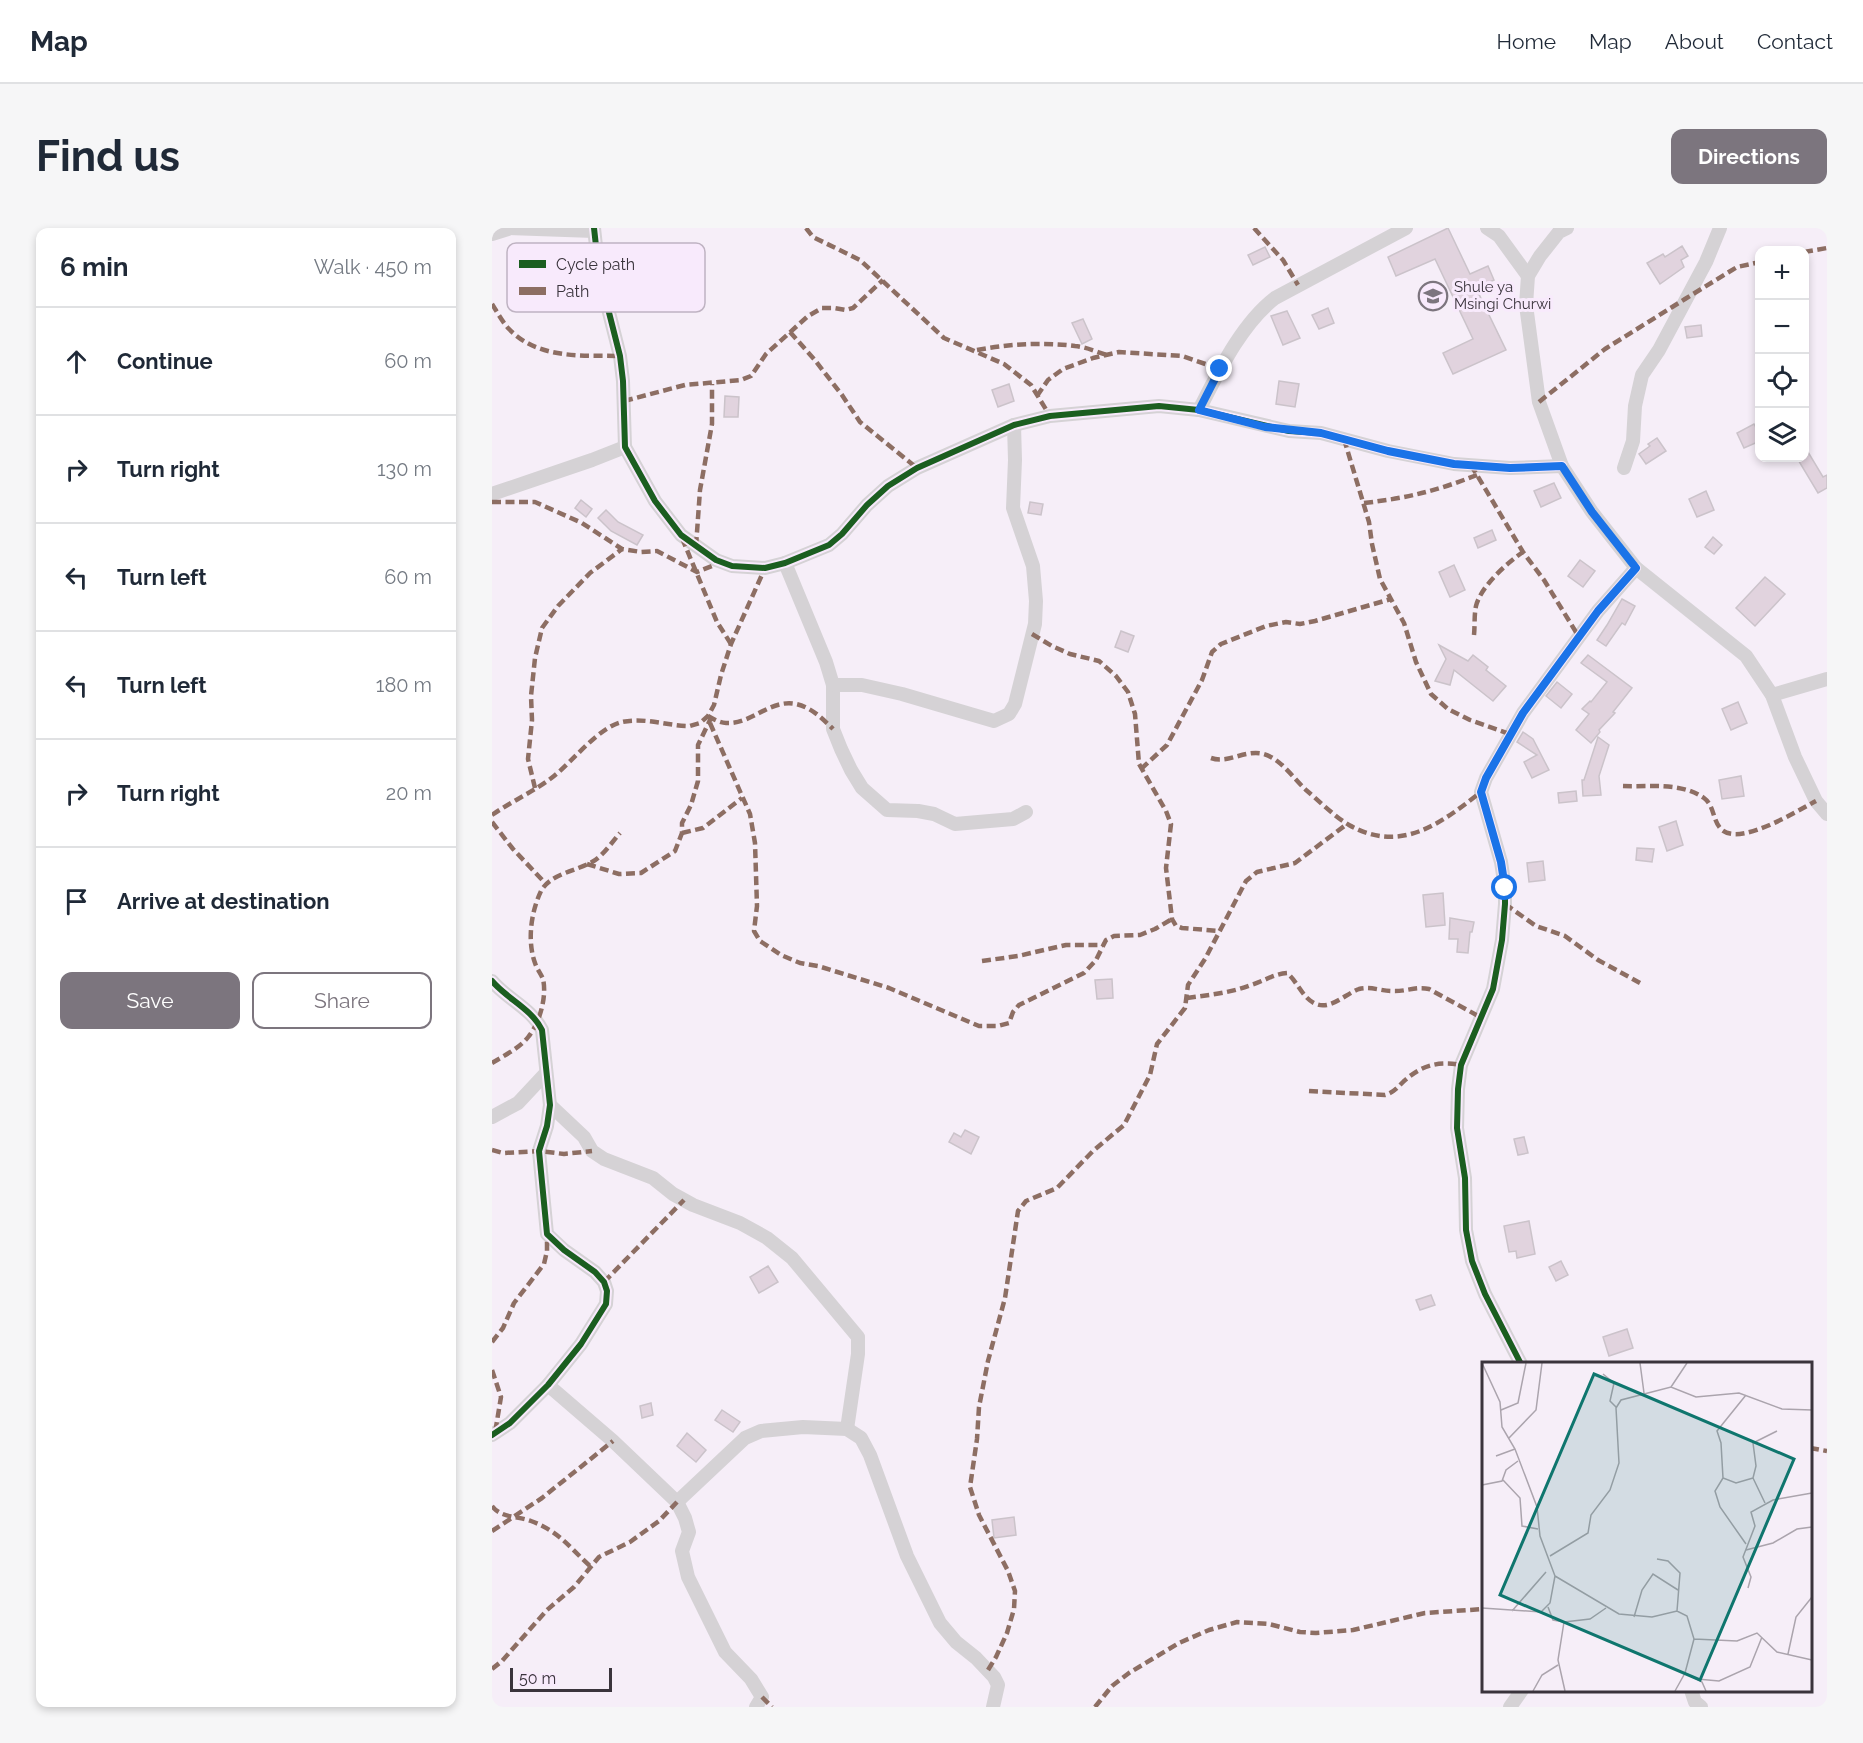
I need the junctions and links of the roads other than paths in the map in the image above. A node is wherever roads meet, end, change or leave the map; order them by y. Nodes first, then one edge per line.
1 (507, 228) edge
2 (1404, 228) edge
3 (1487, 228) edge
4 (1567, 228) edge
5 (1720, 228) edge
6 (594, 230) edge
7 (492, 234) edge
8 (1528, 276) junction
9 (609, 312) edge
10 (1199, 410) junction
11 (1014, 425) junction
12 (625, 447) junction
13 (1562, 466) junction
14 (1623, 468) dead end
15 (492, 494) edge
16 (785, 563) junction
17 (1636, 568) junction
18 (1827, 679) edge
19 (833, 685) junction
20 (1772, 695) junction
21 (1026, 812) dead end
22 (1827, 814) edge
23 (492, 981) edge
24 (546, 1073) junction
25 (550, 1105) junction
26 (492, 1117) edge
27 (1520, 1362) edge
28 (548, 1384) junction
29 (847, 1430) junction
30 (492, 1435) edge
31 (677, 1502) junction
32 (1521, 1692) edge
33 (1691, 1692) edge
34 (756, 1707) edge
35 (993, 1707) edge
36 (1510, 1707) edge
37 (1701, 1707) edge

1 - 6 street
1 - 7 street
2 - 10 street
3 - 8 street
4 - 8 street
5 - 14 street
8 - 13 street
9 - 12 street
10 - 11 street
10 - 13 street
11 - 16 street
11 - 19 street
12 - 15 street
12 - 16 street
13 - 17 street
16 - 19 street
17 - 20 street
17 - 27 street
18 - 20 street
19 - 21 street
20 - 22 street
23 - 24 street
24 - 25 street
24 - 26 street
25 - 28 street
25 - 29 street
28 - 30 street
28 - 31 street
29 - 31 street
29 - 35 street
31 - 34 street
32 - 36 street
33 - 37 street

